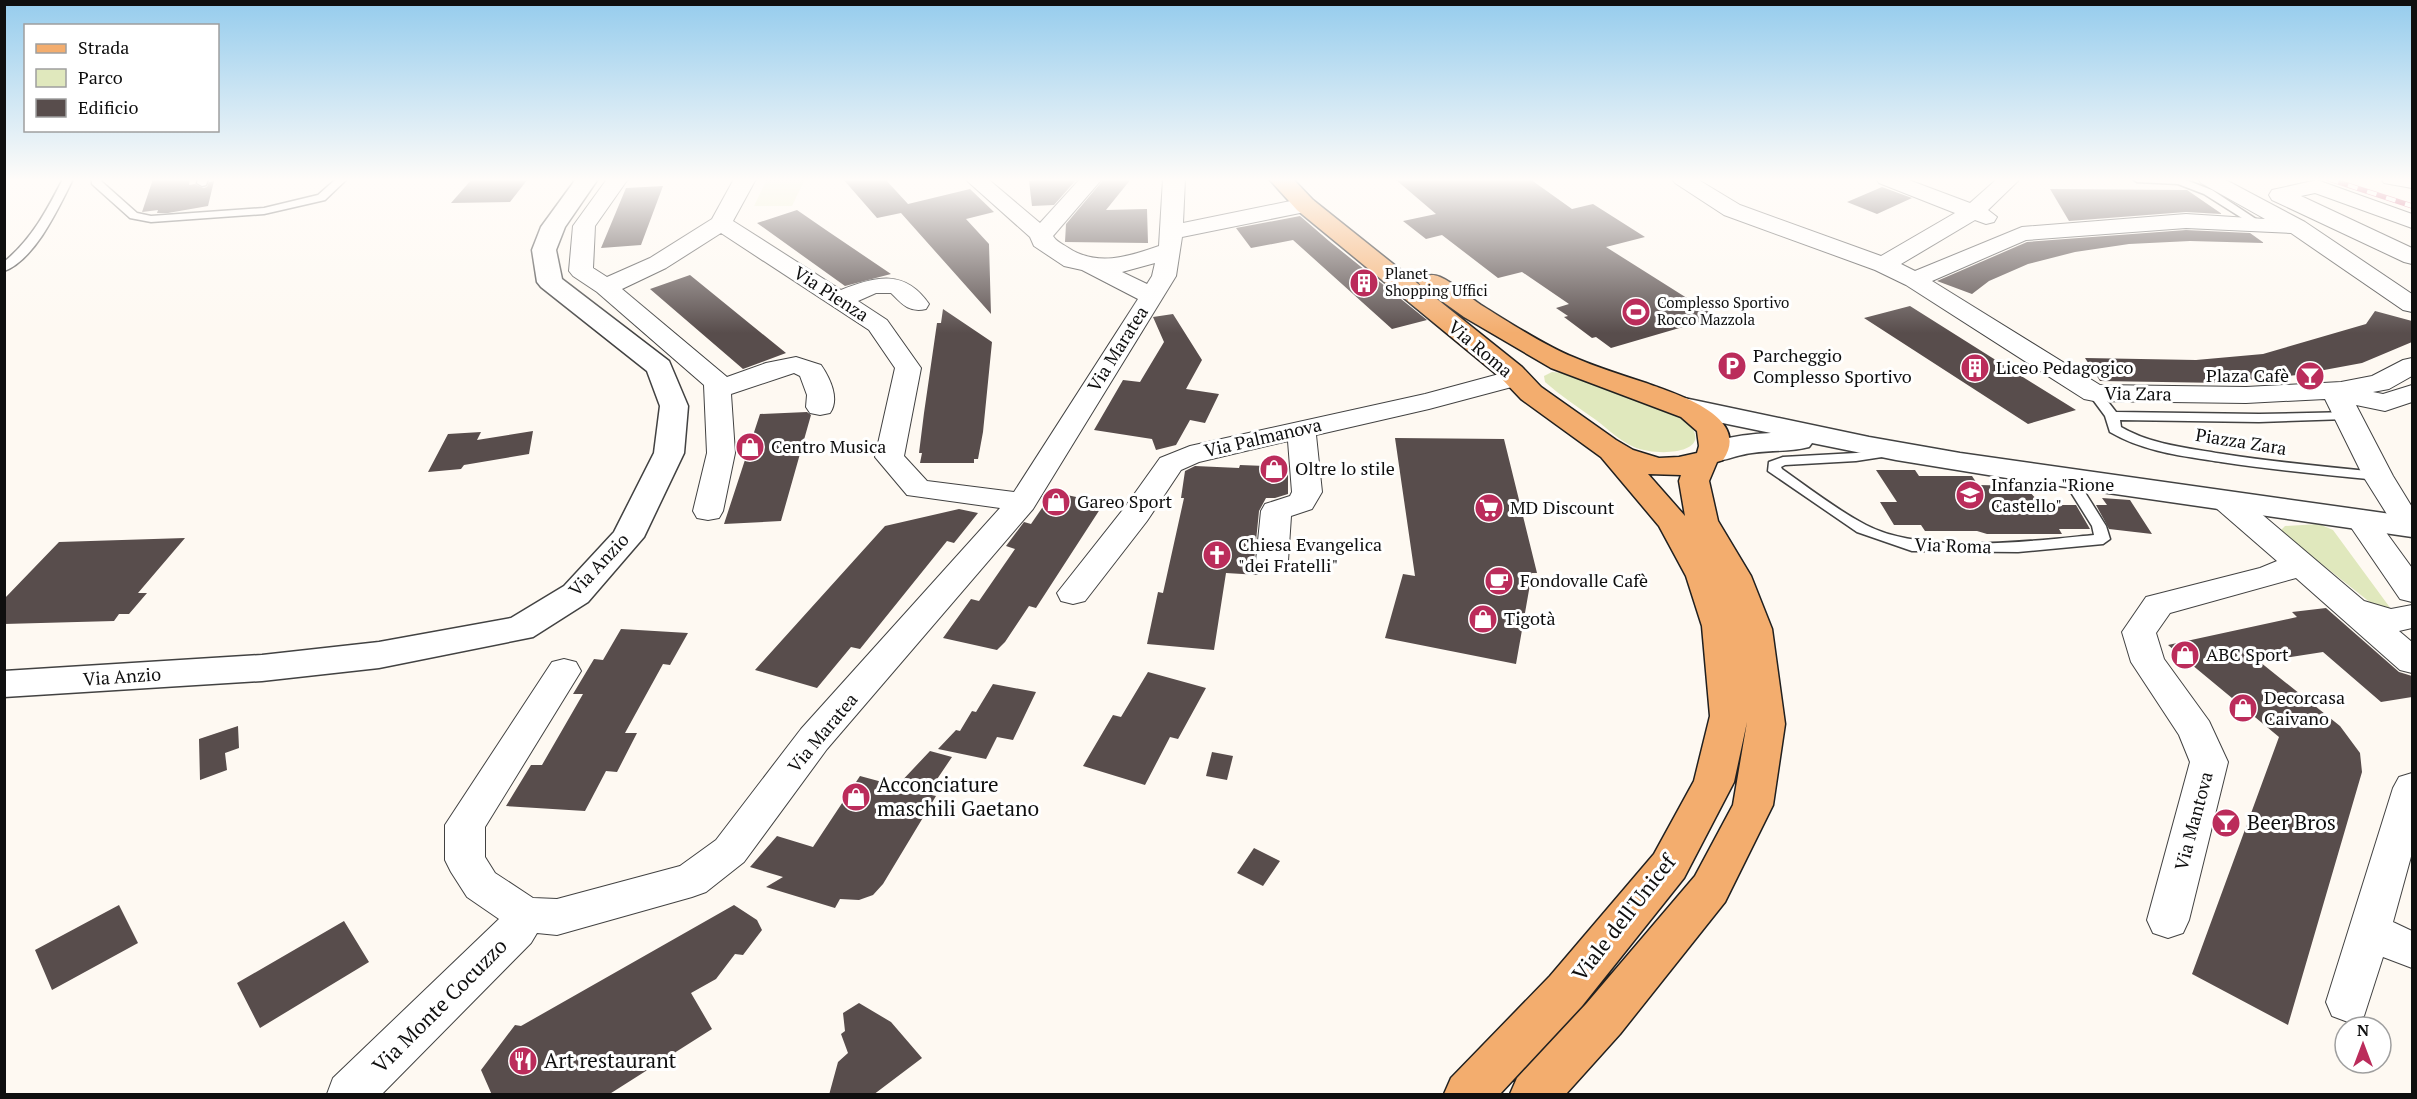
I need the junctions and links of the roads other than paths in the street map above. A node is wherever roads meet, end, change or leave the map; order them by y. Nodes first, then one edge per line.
1 (41, 230) edge
2 (551, 230) edge
3 (584, 230) edge
4 (710, 230) edge
5 (733, 230) edge
6 (1035, 230) edge
7 (1045, 230) edge
8 (1171, 230) edge
9 (1210, 230) edge
10 (1336, 230) edge
11 (1359, 230) edge
12 (1788, 230) edge
13 (1942, 230) edge
14 (2014, 230) edge
15 (2069, 230) edge
16 (2302, 230) edge
17 (2355, 230) edge
18 (2022, 234) junction
19 (1041, 235) junction
20 (1170, 241) junction
21 (2412, 257) edge
22 (1090, 265) junction
23 (1883, 265) junction
24 (4, 268) edge
25 (1914, 280) junction
26 (606, 287) junction
27 (1151, 296) junction
28 (839, 300) junction
29 (917, 304) dead end
30 (2412, 305) edge
31 (1561, 363) junction
32 (2412, 366) edge
33 (1513, 375) junction
34 (717, 390) junction
35 (2094, 393) junction
36 (2412, 393) edge
37 (2344, 403) junction
38 (820, 407) dead end
39 (1684, 407) junction
40 (2112, 416) junction
41 (1301, 430) junction
42 (1882, 449) junction
43 (1616, 455) junction
44 (1707, 458) junction
45 (2378, 476) junction
46 (2069, 478) junction
47 (2227, 501) junction
48 (1022, 502) junction
49 (708, 511) dead end
50 (2361, 520) junction
51 (2411, 527) edge
52 (1272, 561) dead end
53 (2300, 564) junction
54 (2412, 591) edge
55 (1073, 593) dead end
56 (2351, 608) junction
57 (2412, 616) edge
58 (2412, 661) edge
59 (564, 671) dead end
60 (4, 684) edge
61 (2412, 789) edge
62 (2404, 847) edge
63 (526, 915) junction
64 (2168, 920) dead end
65 (2369, 931) junction
66 (2412, 950) edge
67 (2348, 1002) dead end
68 (350, 1095) edge
69 (1467, 1095) edge
70 (1534, 1095) edge

1 - 24 lane
2 - 60 street, Via Anzio
3 - 26 street
4 - 26 street
5 - 28 street, Via Pienza
6 - 19 street
7 - 19 street
8 - 20 street, Via Maratea
9 - 20 street
10 - 33 main road, Via Roma
11 - 31 main road, Via Roma
12 - 23 street, Via Zara
13 - 23 street
14 - 18 street
15 - 18 street
16 - 30 street
17 - 21 street
18 - 25 street
19 - 22 street
20 - 22 street
20 - 27 street, Via Maratea
22 - 27 street
23 - 25 street, Via Zara
25 - 35 street, Via Zara
26 - 34 street
27 - 48 street, Via Maratea
28 - 29 street
28 - 48 street, Via Pienza
31 - 33 main road
31 - 39 main road, Via Roma
32 - 37 street, Via Zara
33 - 41 street, Via Palmanova
33 - 43 main road, Via Roma
34 - 38 street
34 - 49 street
35 - 37 street, Via Zara
35 - 40 lane, Piazza Zara
36 - 37 street
37 - 40 lane, Piazza Zara
37 - 45 street
39 - 42 street, Via Roma
39 - 44 main road, Via Roma
40 - 45 lane, Piazza Zara
41 - 52 street
41 - 55 street, Via Palmanova
42 - 44 street, Via Roma
42 - 46 street, Via Roma
42 - 46 lane, Via Roma
43 - 44 main road, Via Roma
43 - 69 main road, Viale dell'Unicef
44 - 70 main road
45 - 51 street
46 - 47 street, Via Roma
47 - 50 street, Via Roma
47 - 53 street
48 - 63 street, Via Maratea
50 - 51 street, Via Roma
50 - 54 street
53 - 56 street
53 - 64 street, Via Mantova
56 - 57 street
56 - 58 street
59 - 63 street, Via Maratea
61 - 62 street
62 - 65 street
63 - 68 street, Via Monte Cocuzzo
65 - 66 street
65 - 67 street

